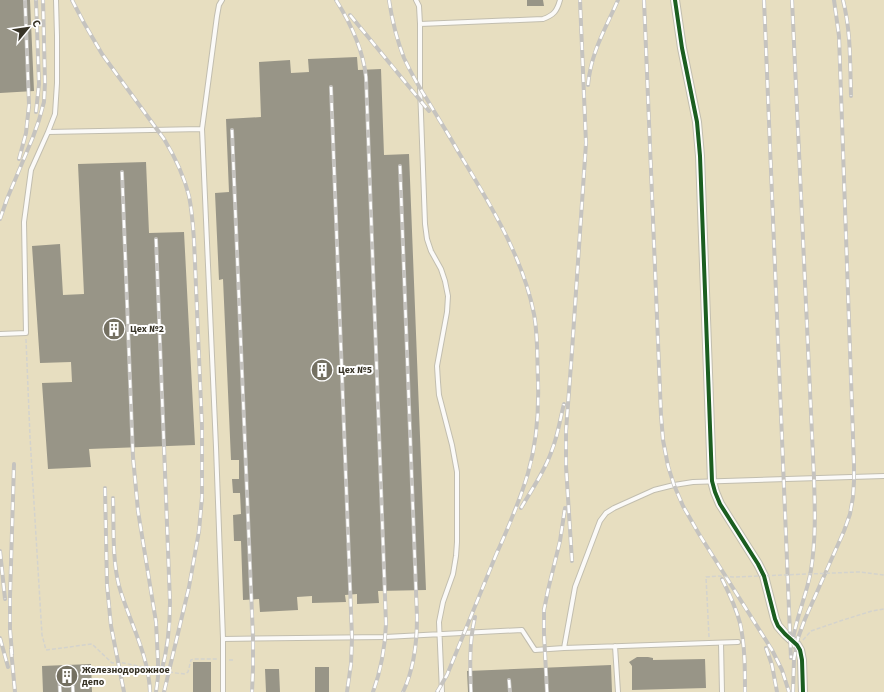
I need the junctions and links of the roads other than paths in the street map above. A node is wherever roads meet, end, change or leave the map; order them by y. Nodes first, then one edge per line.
1 (56, 0) edge
2 (222, 0) edge
3 (416, 0) edge
4 (560, 0) edge
5 (675, 0) edge
6 (420, 24) junction
7 (202, 129) junction
8 (48, 132) junction
9 (0, 334) edge
10 (884, 476) edge
11 (712, 481) junction
12 (440, 634) junction
13 (222, 639) junction
14 (738, 642) dead end
15 (721, 643) junction
16 (615, 646) junction
17 (564, 648) junction
18 (223, 692) edge
19 (442, 692) edge
20 (618, 692) edge
21 (722, 692) edge
22 (803, 692) edge

1 - 8 lane
2 - 7 lane
3 - 6 lane
4 - 6 lane
5 - 11 street
6 - 12 lane
7 - 8 lane
7 - 13 lane
8 - 9 lane
10 - 11 lane
11 - 17 lane
11 - 22 street
12 - 13 lane
12 - 17 lane
12 - 19 lane
13 - 18 lane
14 - 15 lane
15 - 16 lane
15 - 21 lane
16 - 17 lane
16 - 20 lane

